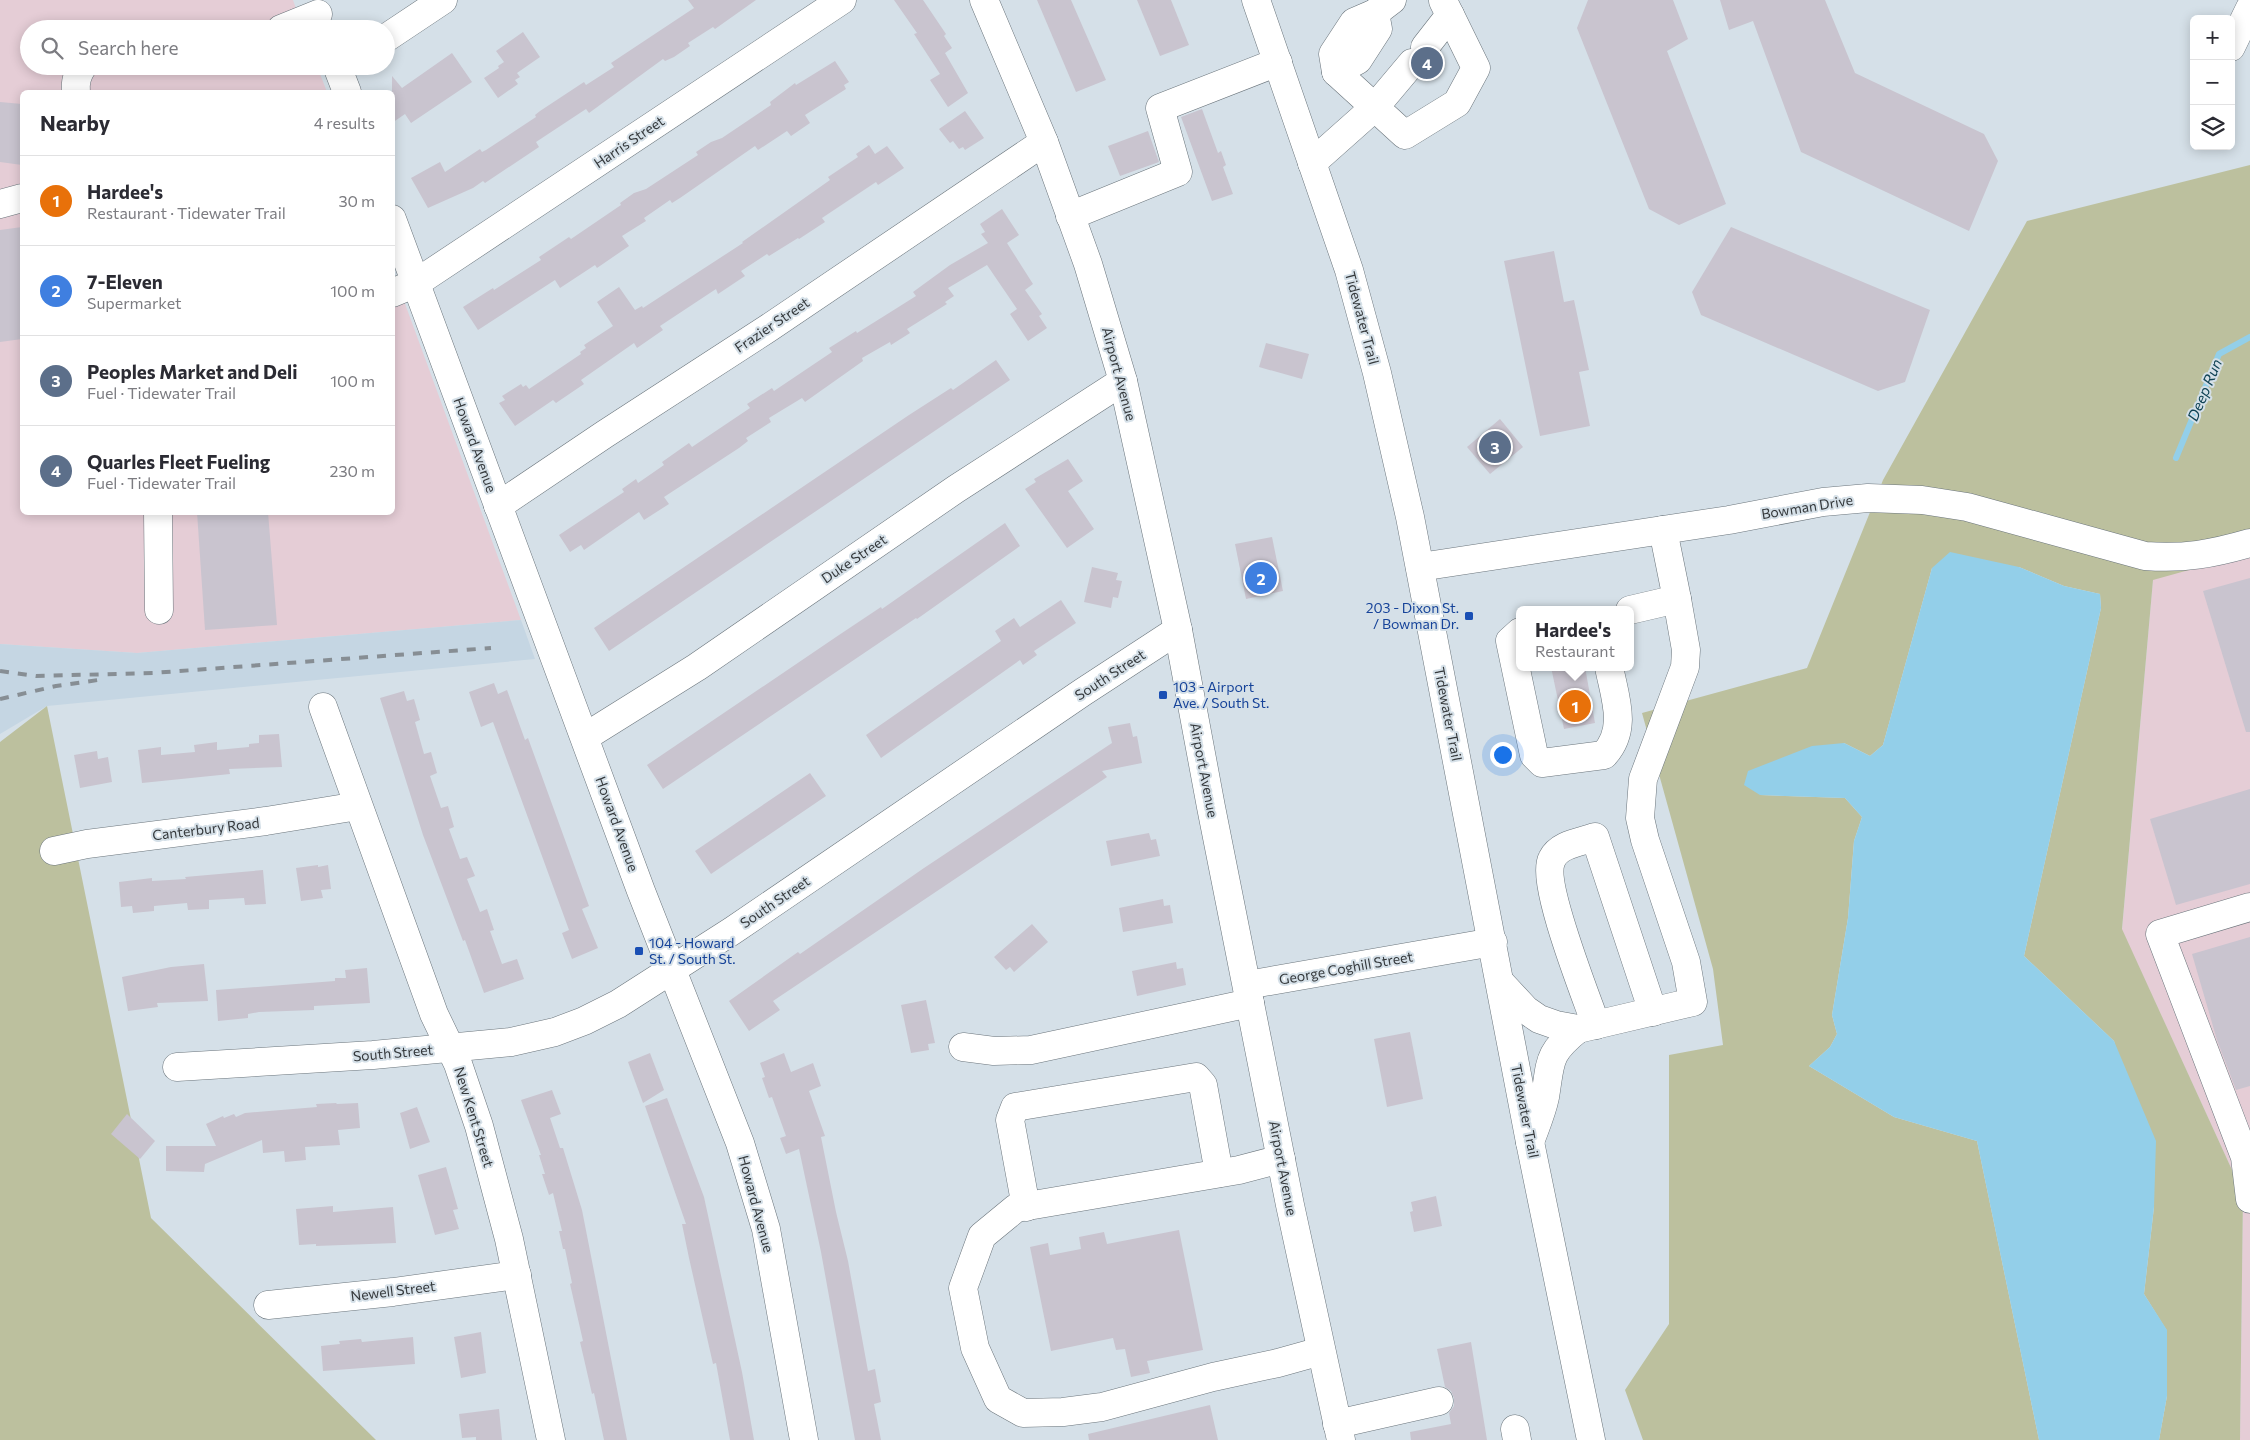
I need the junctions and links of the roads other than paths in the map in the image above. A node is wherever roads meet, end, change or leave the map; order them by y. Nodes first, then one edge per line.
1 (443, 0) edge
2 (842, 0) edge
3 (984, 0) edge
4 (1261, 1) edge
5 (1383, 6) edge
6 (1446, 8) edge
7 (2250, 8) edge
8 (318, 14) edge
9 (303, 20) edge
10 (395, 32) edge
11 (2235, 39) edge
12 (1278, 62) junction
13 (78, 75) edge
14 (76, 90) edge
15 (1375, 107) junction
16 (1044, 142) junction
17 (1312, 163) junction
18 (20, 199) edge
19 (0, 204) edge
20 (1070, 216) junction
21 (395, 236) edge
22 (404, 288) edge
23 (1124, 381) junction
24 (498, 506) junction
25 (158, 515) edge
26 (1663, 530) junction
27 (2250, 543) edge
28 (1420, 568) junction
29 (1677, 599) junction
30 (1634, 609) edge
31 (159, 610) dead end
32 (1178, 630) junction
33 (1516, 635) edge
34 (1516, 669) edge
35 (1516, 671) edge
36 (1610, 671) edge
37 (323, 707) dead end
38 (585, 737) junction
39 (358, 806) junction
40 (54, 851) dead end
41 (2250, 907) edge
42 (1492, 942) junction
43 (672, 970) junction
44 (1500, 982) junction
45 (1248, 994) junction
46 (1652, 1012) junction
47 (1587, 1027) junction
48 (451, 1047) junction
49 (964, 1047) dead end
50 (177, 1067) dead end
51 (1530, 1142) junction
52 (1280, 1159) junction
53 (1219, 1173) junction
54 (2250, 1200) edge
55 (1026, 1206) junction
56 (517, 1274) junction
57 (268, 1305) dead end
58 (1321, 1351) junction
59 (1439, 1401) dead end
60 (1339, 1432) edge
61 (552, 1440) edge
62 (804, 1440) edge
63 (1591, 1440) edge

1 - 10 street
2 - 22 street, Harris Street
3 - 16 street, Airport Avenue
4 - 12 street, Tidewater Trail
5 - 15 street
6 - 15 street
6 - 15 street
7 - 11 street
8 - 9 street
12 - 17 street, Tidewater Trail
12 - 20 street
13 - 14 street
15 - 17 street
16 - 20 street, Airport Avenue
16 - 24 street, Frazier Street
17 - 28 street, Tidewater Trail
18 - 19 street
20 - 23 street, Airport Avenue
21 - 22 street, Howard Avenue
22 - 24 street, Howard Avenue
23 - 32 street, Airport Avenue
23 - 38 street, Duke Street
24 - 38 street, Howard Avenue
25 - 31 street
26 - 27 street, Bowman Drive
26 - 28 street, Bowman Drive
26 - 29 street
28 - 42 street, Tidewater Trail
29 - 30 street
29 - 46 street
32 - 43 street, South Street
32 - 45 street, Airport Avenue
33 - 34 street
35 - 36 street
37 - 39 street, New Kent Street
38 - 43 street, Howard Avenue
39 - 40 street, Canterbury Road
39 - 48 street, New Kent Street
41 - 54 street
42 - 44 street, Tidewater Trail
42 - 45 street, George Coghill Street
43 - 48 street, South Street
43 - 62 street, Howard Avenue
44 - 47 street
44 - 51 street, Tidewater Trail
45 - 49 street, George Coghill Street
45 - 52 street, Airport Avenue
46 - 47 street
46 - 47 street
47 - 51 street
48 - 50 street, South Street
48 - 56 street, New Kent Street
51 - 63 street, Tidewater Trail
52 - 53 street
52 - 58 street, Airport Avenue
53 - 55 street
53 - 55 street
55 - 58 street
56 - 57 street, Newell Street
56 - 61 street, New Kent Street
58 - 60 street, Airport Avenue
59 - 60 street

